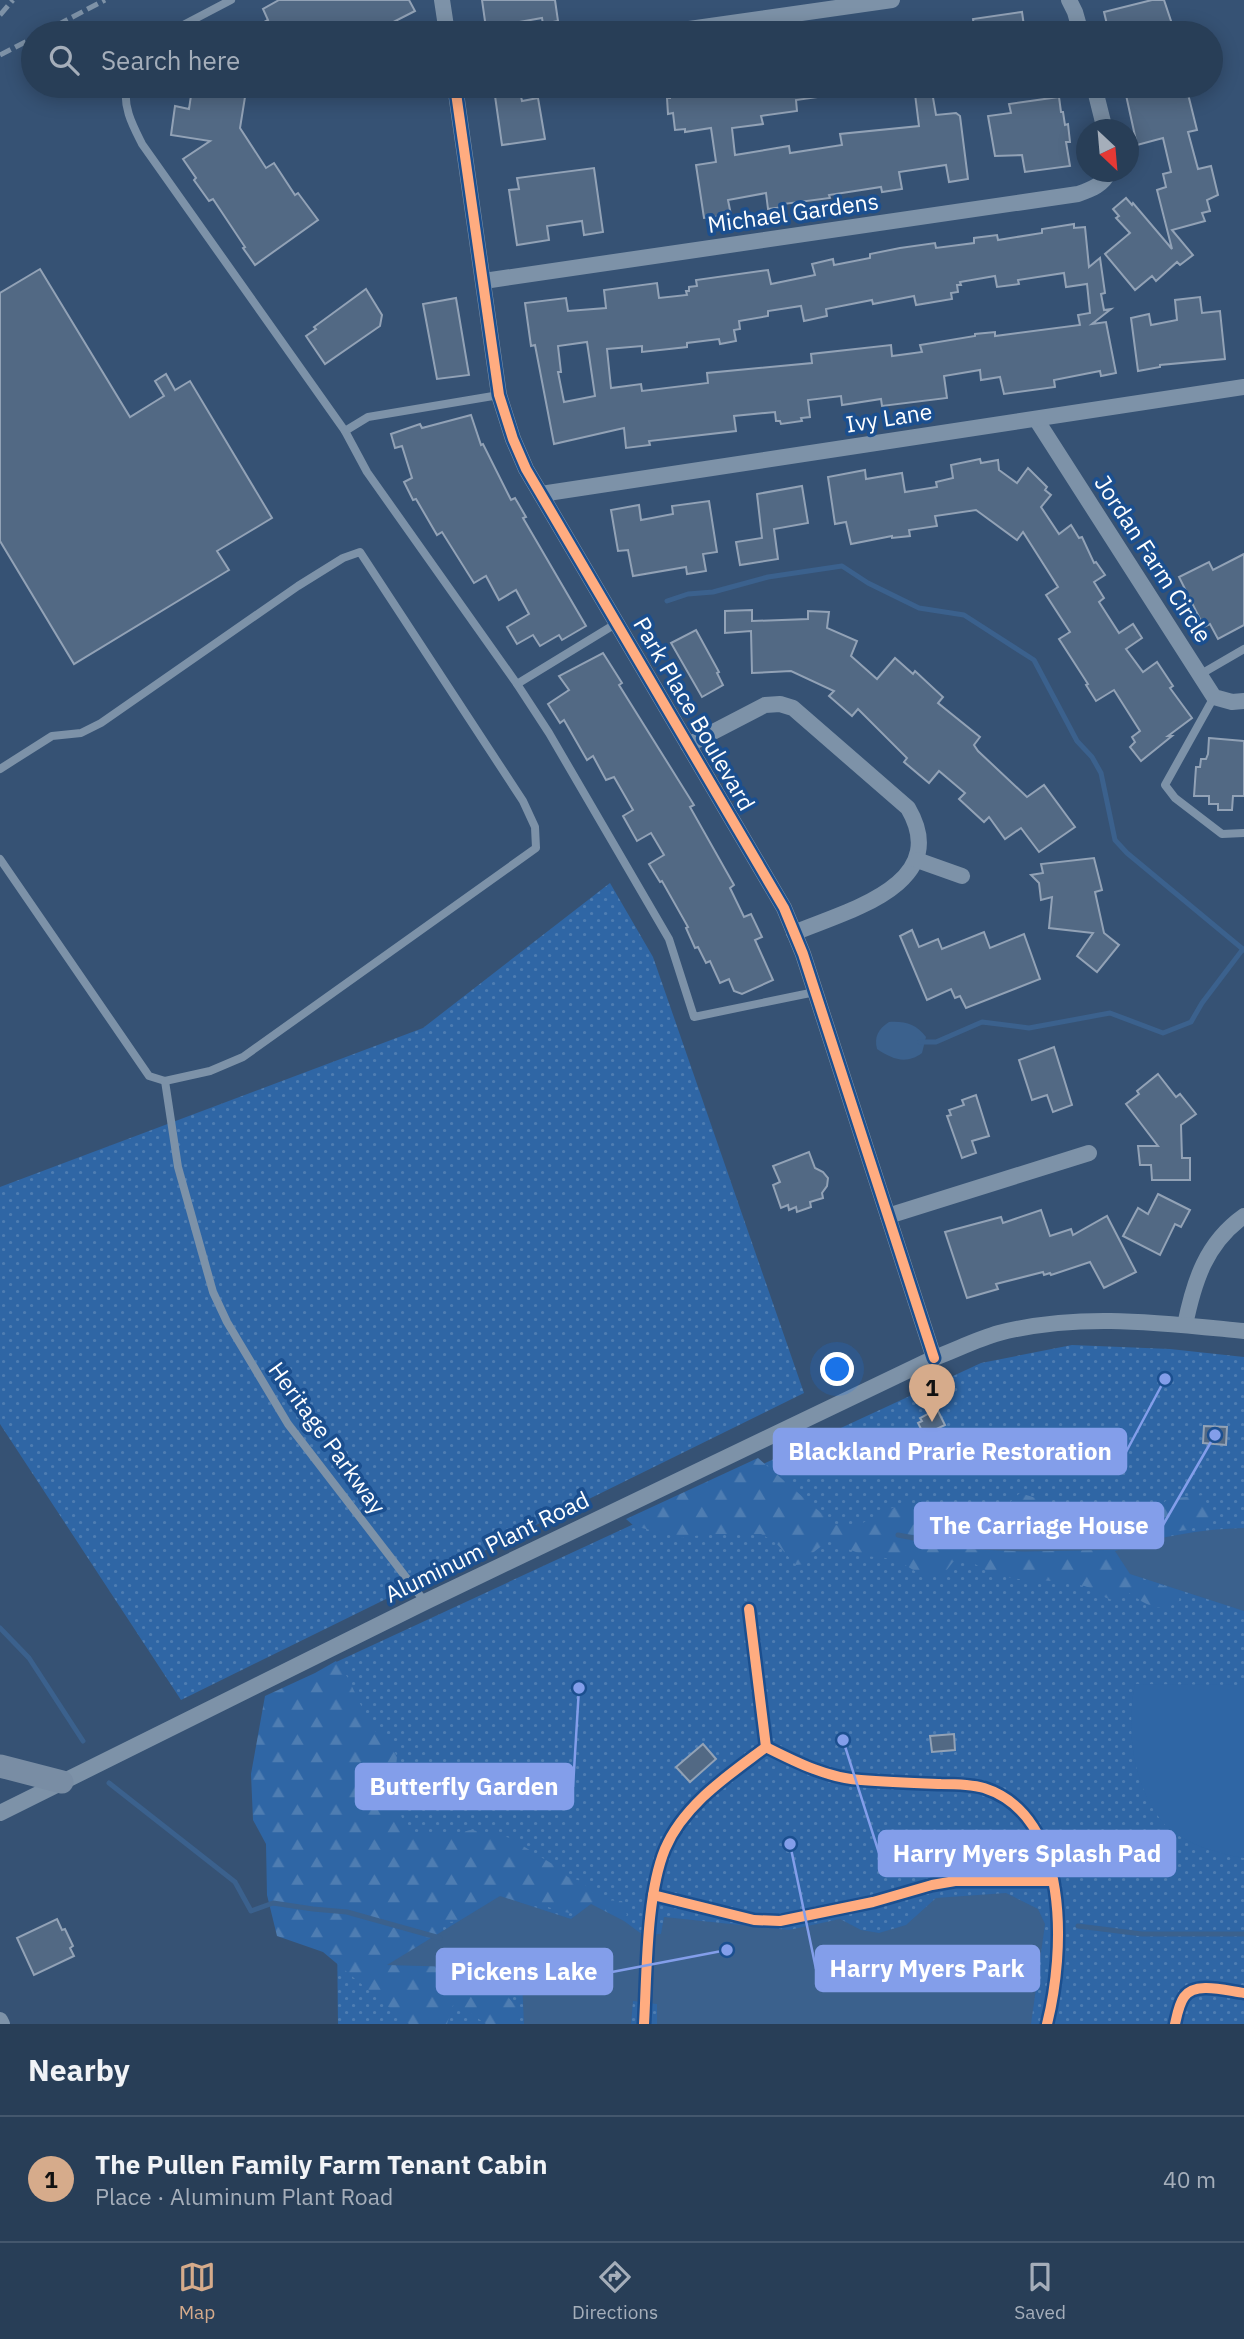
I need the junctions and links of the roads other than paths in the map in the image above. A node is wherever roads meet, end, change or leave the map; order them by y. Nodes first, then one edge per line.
1 (231, 0) edge
2 (442, 0) edge
3 (891, 0) edge
4 (1069, 0) edge
5 (191, 21) edge
6 (445, 21) edge
7 (745, 21) edge
8 (1078, 21) edge
9 (126, 98) edge
10 (458, 98) edge
11 (1097, 98) edge
12 (1102, 119) edge
13 (1101, 182) edge
14 (484, 281) junction
15 (1244, 387) edge
16 (499, 395) junction
17 (1036, 419) junction
18 (345, 430) junction
19 (541, 494) junction
20 (617, 623) junction
21 (1244, 649) edge
22 (1200, 674) junction
23 (517, 684) junction
24 (1214, 697) junction
25 (1244, 701) edge
26 (688, 745) junction
27 (0, 769) edge
28 (1244, 833) edge
29 (0, 859) edge
30 (917, 860) junction
31 (961, 876) dead end
32 (794, 933) junction
33 (815, 992) junction
34 (164, 1081) junction
35 (1089, 1153) dead end
36 (888, 1216) junction
37 (1244, 1216) edge
38 (1185, 1325) junction
39 (1244, 1331) edge
40 (934, 1358) junction
41 (425, 1602) junction
42 (0, 1766) edge
43 (62, 1782) junction
44 (0, 1813) edge

1 - 5 lane
2 - 6 street
3 - 7 street
4 - 8 street
9 - 18 lane
10 - 14 street, Park Place Boulevard
11 - 12 street
13 - 14 street, Michael Gardens
14 - 16 street, Park Place Boulevard
15 - 17 street, Ivy Lane
16 - 18 lane
16 - 19 street, Park Place Boulevard
17 - 19 street, Ivy Lane
17 - 22 street, Jordan Farm Circle
18 - 23 lane
19 - 20 street, Park Place Boulevard
20 - 23 lane
20 - 26 street, Park Place Boulevard
21 - 22 lane
22 - 24 street, Jordan Farm Circle
23 - 33 lane
24 - 25 street
24 - 28 lane
26 - 30 street
26 - 32 street, Park Place Boulevard
27 - 34 lane
29 - 34 lane
30 - 31 street
30 - 32 street
32 - 33 street, Park Place Boulevard
33 - 36 street, Park Place Boulevard
34 - 41 lane, Heritage Parkway
35 - 36 street
36 - 40 street, Park Place Boulevard
37 - 38 street
38 - 39 street, Aluminum Plant Road
38 - 40 street, Aluminum Plant Road
40 - 41 street, Aluminum Plant Road
41 - 43 street, Aluminum Plant Road
42 - 43 street
43 - 44 street, Aluminum Plant Road

